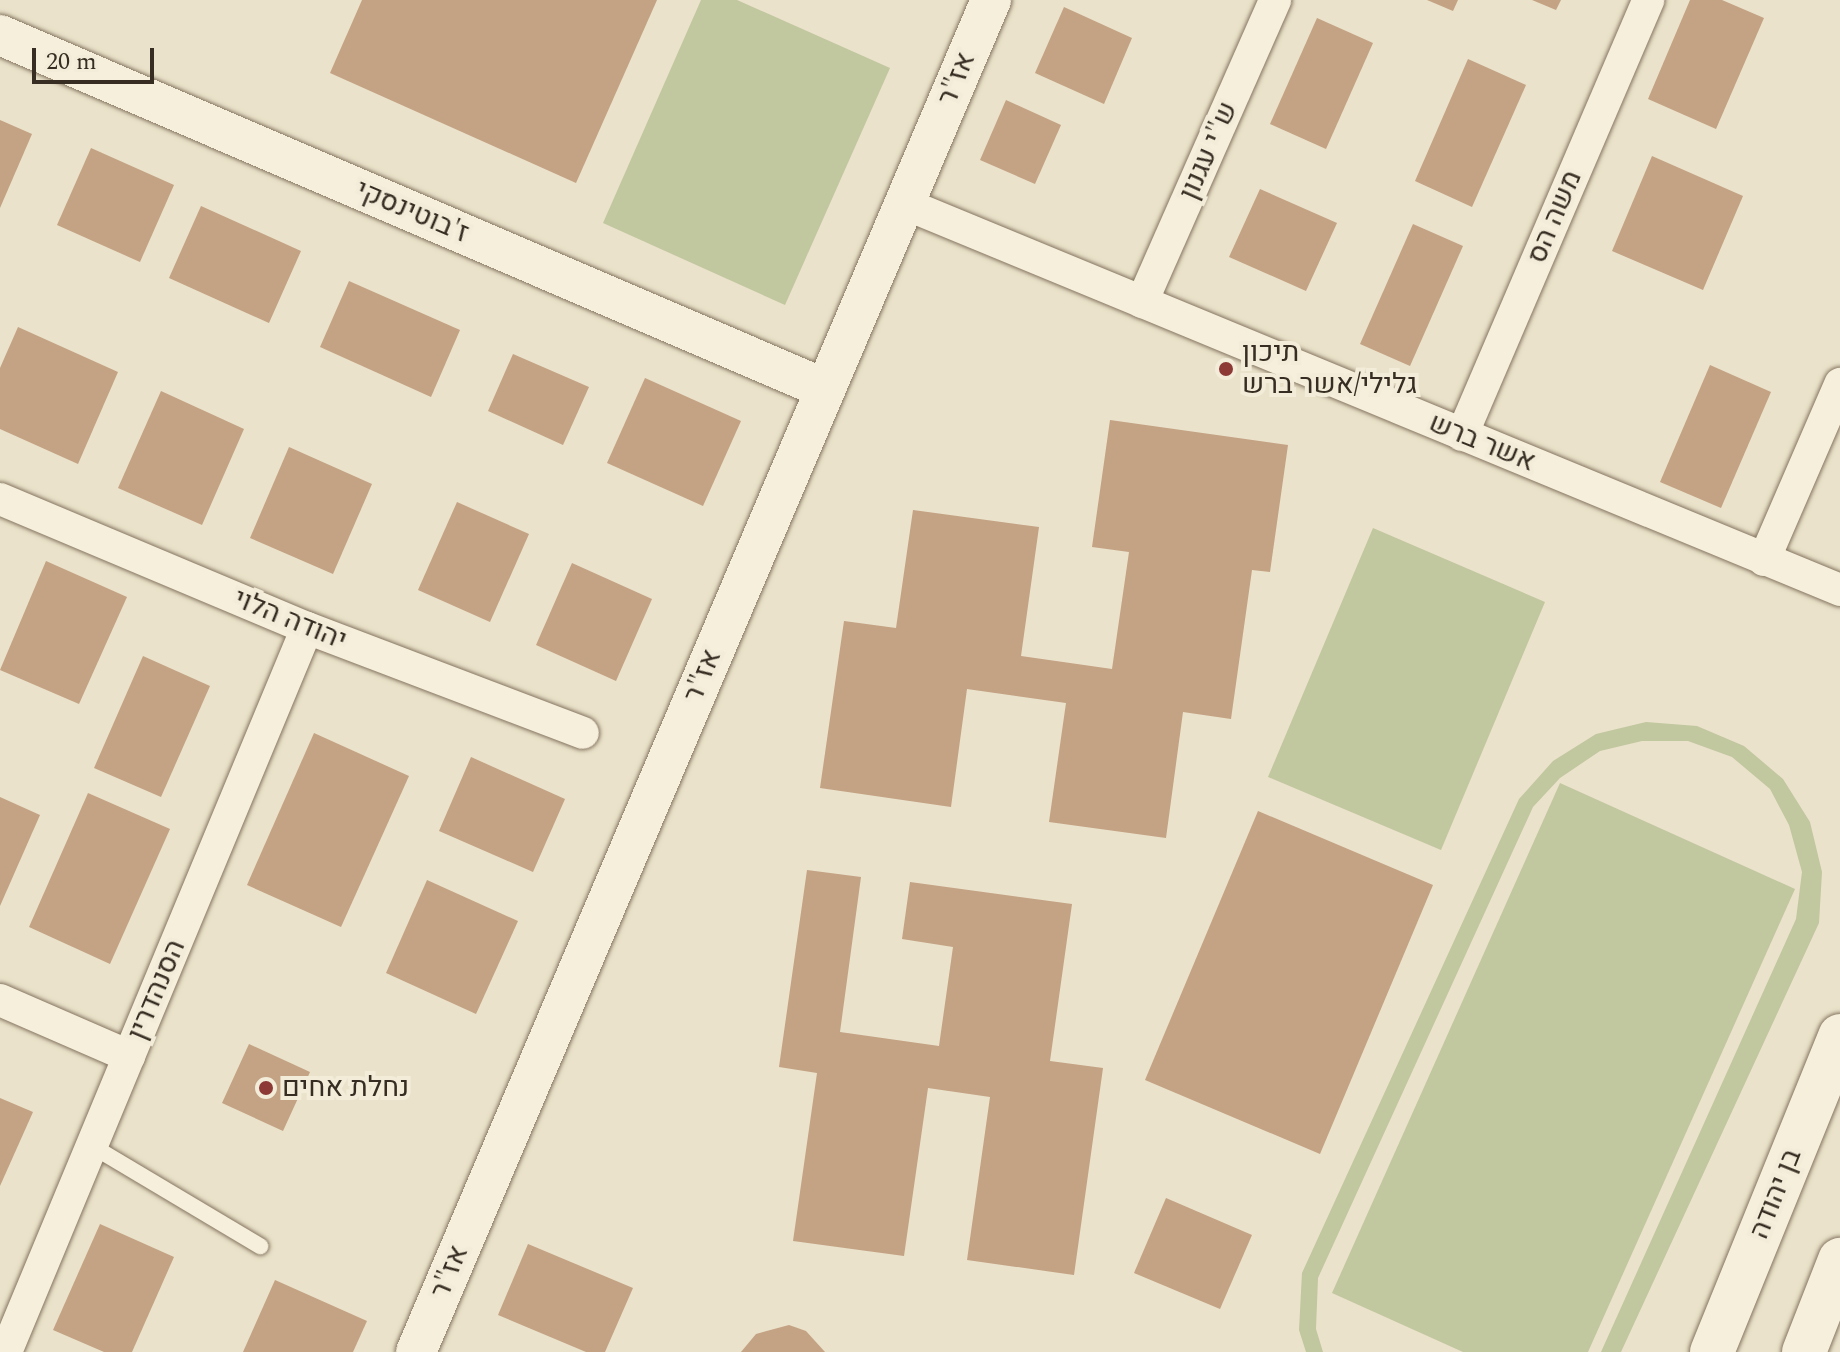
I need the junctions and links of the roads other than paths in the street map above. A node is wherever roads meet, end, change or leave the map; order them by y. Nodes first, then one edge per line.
1 (991, 0) edge
2 (1275, 0) edge
3 (1648, 0) edge
4 (0, 35) edge
5 (903, 203) junction
6 (1142, 302) junction
7 (1840, 384) edge
8 (825, 389) junction
9 (1462, 435) junction
10 (0, 499) edge
11 (1764, 560) junction
12 (1840, 590) edge
13 (307, 628) junction
14 (583, 733) dead end
15 (0, 1000) edge
16 (1840, 1036) edge
17 (129, 1056) junction
18 (92, 1146) junction
19 (260, 1246) dead end
20 (1840, 1260) edge
21 (6, 1352) edge
22 (416, 1352) edge
23 (1712, 1352) edge
24 (1804, 1352) edge

1 - 5 street, אז"ר
2 - 6 street, ש"י עגנון
3 - 9 street, משה הס
4 - 8 street, ז'בוטינסקי
5 - 6 street, אשר ברש
5 - 8 street, אז"ר
6 - 9 street, אשר ברש
7 - 11 street
8 - 22 street, אז"ר
9 - 11 street, אשר ברש
10 - 13 street, יהודה הלוי
11 - 12 street, אשר ברש
13 - 14 street, יהודה הלוי
13 - 17 street, הסנהדרין
15 - 17 street
16 - 23 main road, בן יהודה
17 - 18 street, הסנהדרין
18 - 19 lane
18 - 21 street, הסנהדרין
20 - 24 main road

